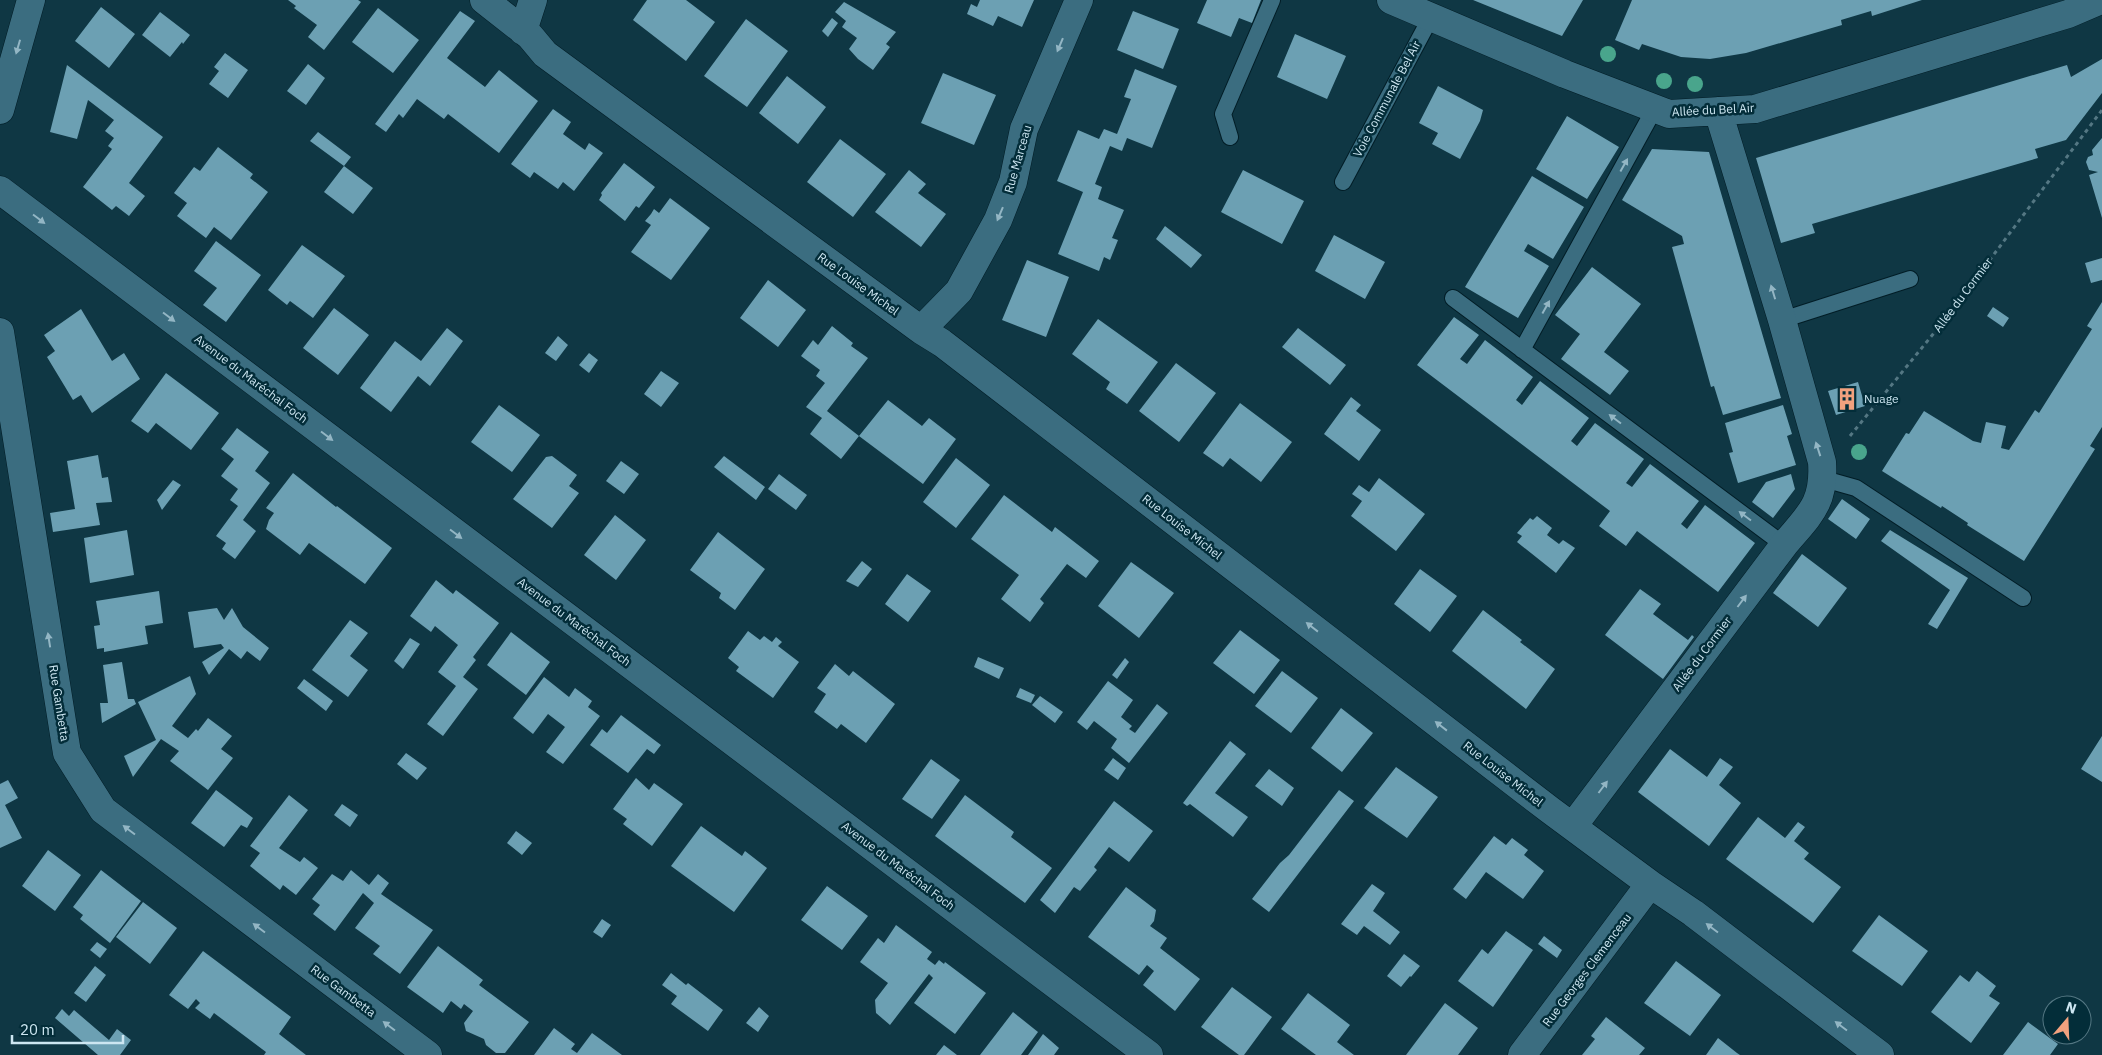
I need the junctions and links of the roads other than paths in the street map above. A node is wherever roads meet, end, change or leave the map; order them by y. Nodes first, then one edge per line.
1 (31, 0) edge
2 (484, 0) edge
3 (533, 0) edge
4 (1079, 0) edge
5 (1272, 0) edge
6 (1391, 0) edge
7 (2101, 0) edge
8 (1431, 17) junction
9 (523, 31) junction
10 (1655, 108) junction
11 (0, 110) edge
12 (1718, 111) junction
13 (1230, 137) dead end
14 (1344, 182) dead end
15 (0, 190) edge
16 (1910, 279) dead end
17 (1453, 298) dead end
18 (1782, 320) junction
19 (920, 330) junction
20 (0, 332) edge
21 (1522, 350) junction
22 (1824, 479) junction
23 (1784, 545) junction
24 (2024, 598) dead end
25 (1574, 826) junction
26 (1650, 884) junction
27 (428, 1055) edge
28 (1149, 1055) edge
29 (1522, 1055) edge
30 (1880, 1055) edge

1 -> 11 street
2 - 9 street, Rue Louise Michel
3 - 9 street
4 -> 19 street, Rue Marceau
5 - 13 lane
6 - 8 street, Allée du Bel Air
7 - 12 street, Allée du Bel Air
8 - 10 street, Allée du Bel Air
8 - 14 lane, Voie Communale Bel Air
9 - 19 street, Rue Louise Michel
10 - 12 street, Allée du Bel Air
21 -> 10 lane
18 -> 12 street, Allée du Cormier
15 -> 28 street, Avenue du Maréchal Foch
16 - 18 lane
17 - 21 lane
22 -> 18 street, Allée du Cormier
25 -> 19 street, Rue Louise Michel
27 -> 20 street, Rue Gambetta
23 -> 21 lane
22 - 23 street, Allée du Cormier
22 - 24 lane
25 -> 23 street, Allée du Cormier
25 - 26 street, Rue Louise Michel
26 - 29 street, Rue Georges Clemenceau
30 -> 26 street, Rue Louise Michel

